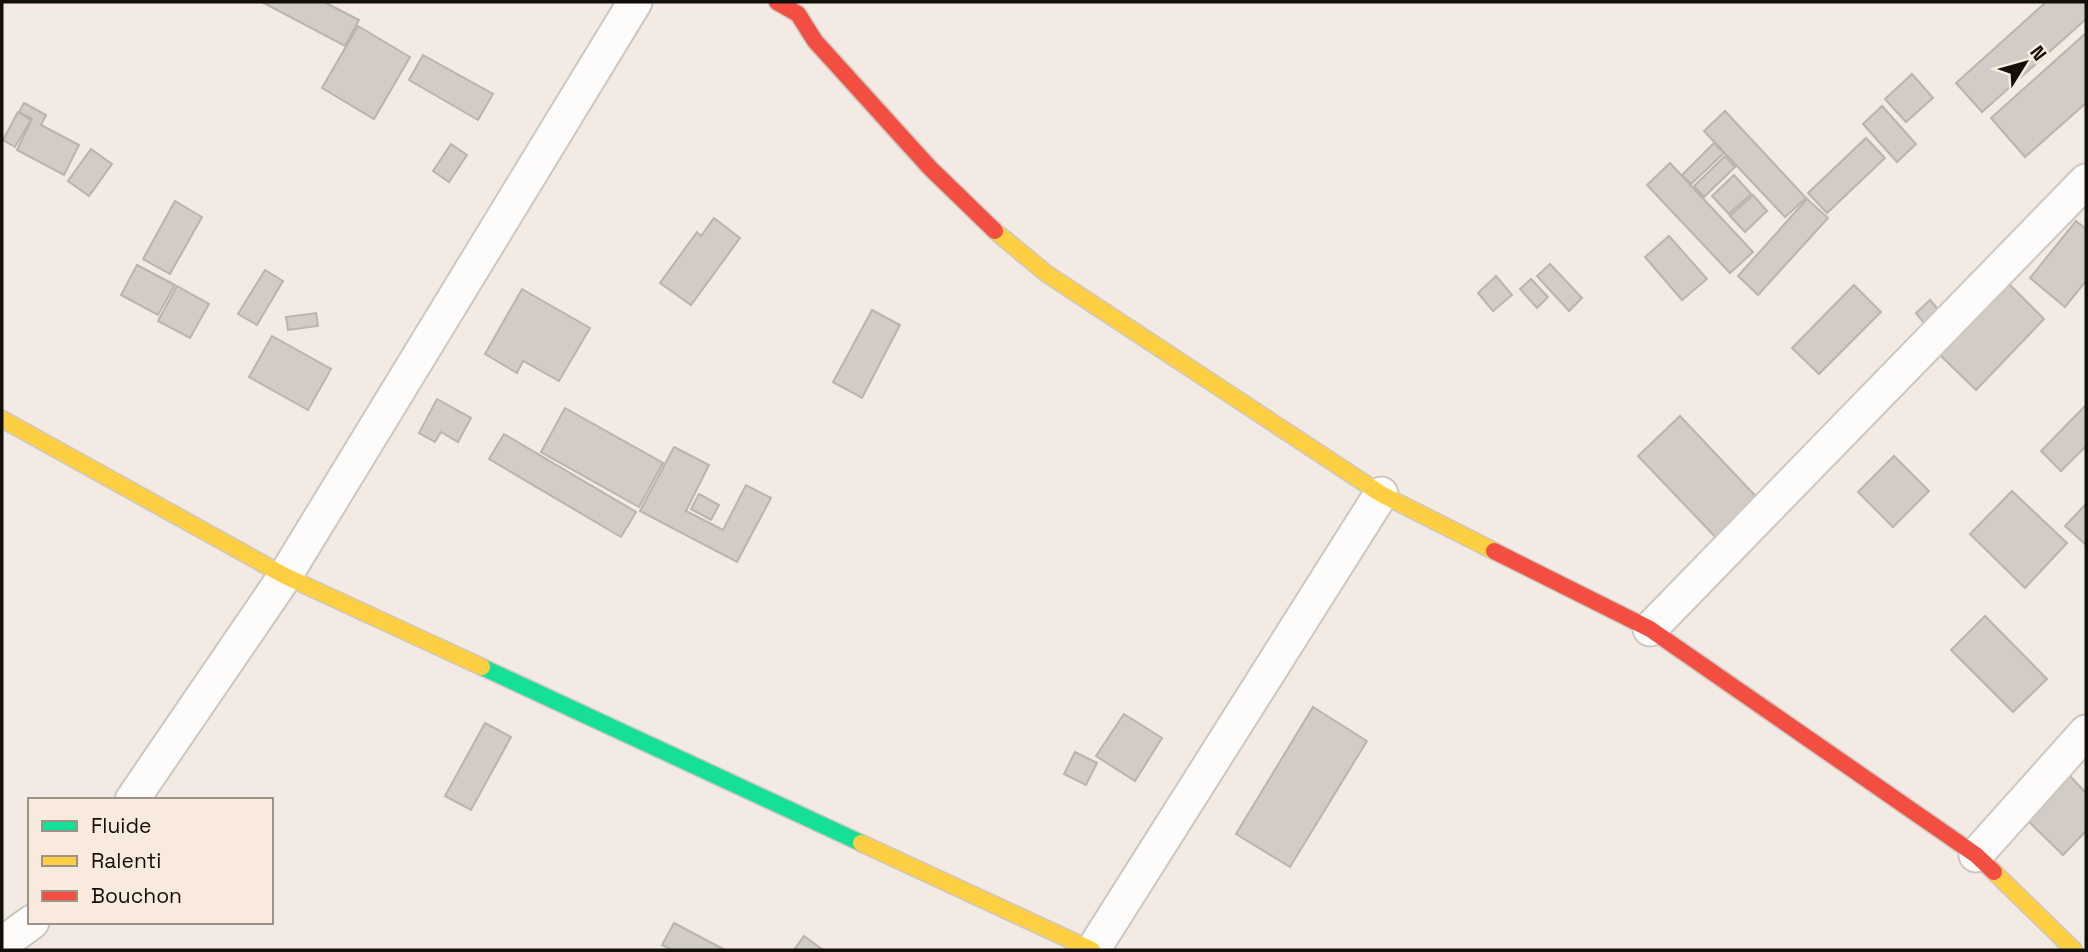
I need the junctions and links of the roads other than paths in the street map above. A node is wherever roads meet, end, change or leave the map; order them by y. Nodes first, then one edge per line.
1 (635, 2) edge
2 (777, 2) edge
3 (2086, 181) edge
4 (2, 419) edge
5 (1381, 494) junction
6 (285, 576) junction
7 (1650, 629) junction
8 (2086, 732) edge
9 (133, 798) edge
10 (1976, 856) junction
11 (29, 924) edge
12 (2, 943) edge
13 (1092, 950) edge
14 (2074, 950) edge

1 - 6 street
2 - 5 street
3 - 7 street
4 - 6 street
5 - 7 street
5 - 13 street
6 - 9 street
6 - 13 street
7 - 10 street
8 - 10 street
10 - 14 street
11 - 12 street

